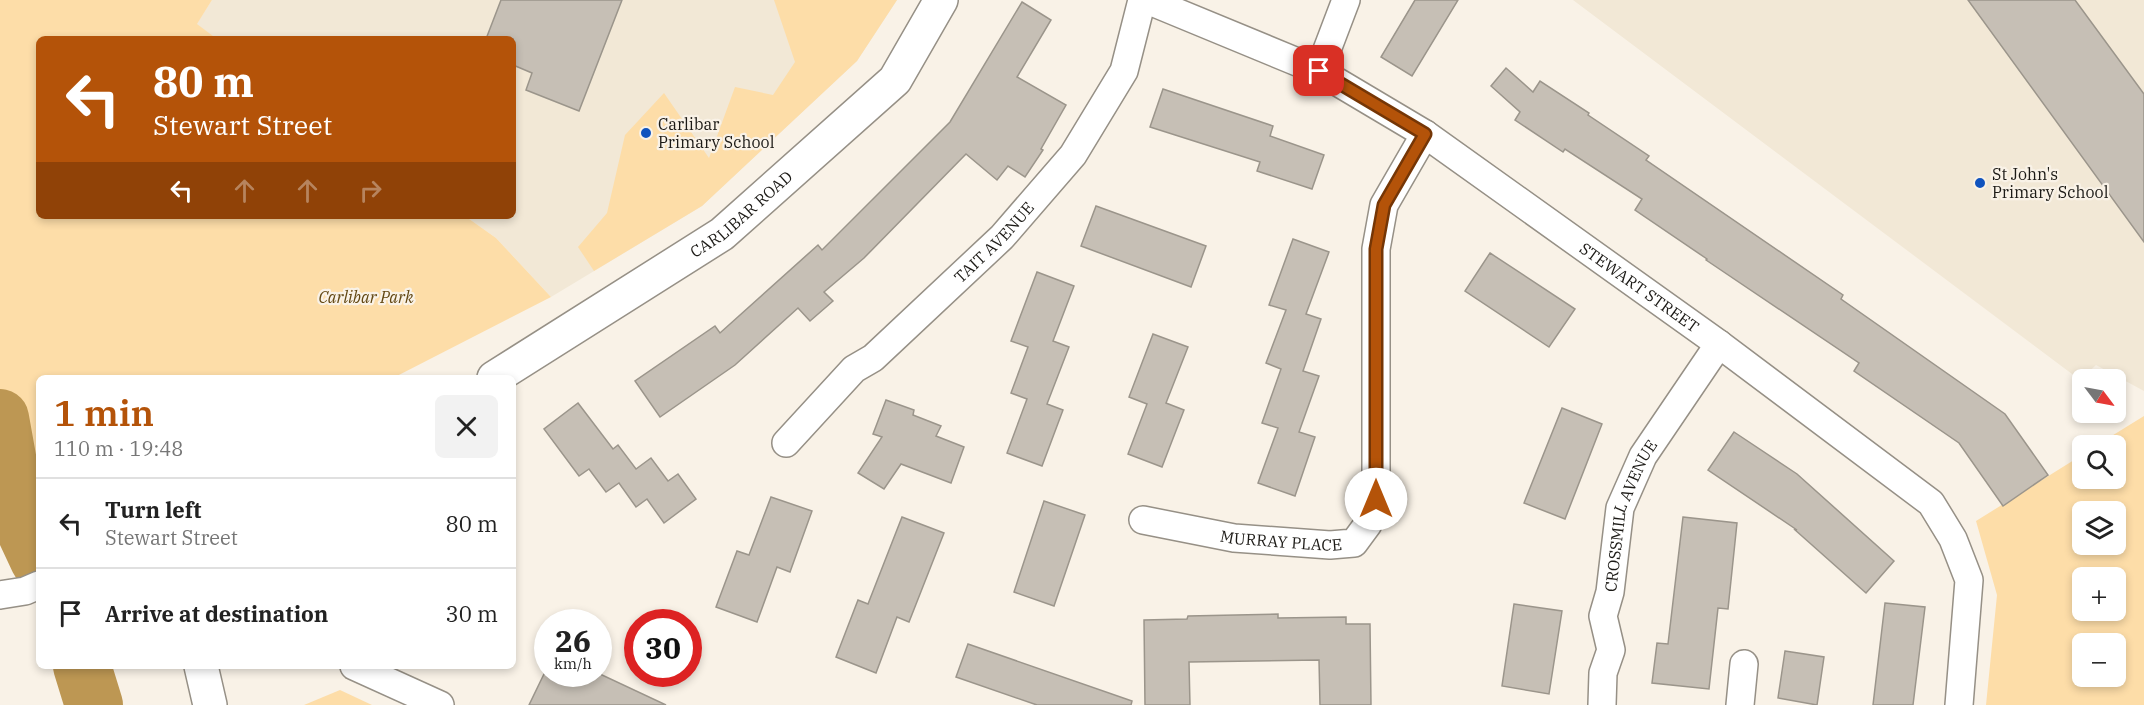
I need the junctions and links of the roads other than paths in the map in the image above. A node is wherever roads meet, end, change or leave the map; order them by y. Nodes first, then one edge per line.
1 (941, 0) edge
2 (1144, 0) edge
3 (1346, 0) edge
4 (1319, 71) junction
5 (1425, 134) junction
6 (1719, 344) junction
7 (499, 375) edge
8 (786, 443) dead end
9 (1143, 520) dead end
10 (1744, 664) dead end
11 (202, 669) edge
12 (361, 669) edge
13 (210, 705) edge
14 (440, 705) edge
15 (1602, 705) edge
16 (1740, 705) edge
17 (1959, 705) edge

1 - 7 street, CARLIBAR ROAD
2 - 4 street, STEWART STREET
2 - 8 street, TAIT AVENUE
3 - 4 street
4 - 5 street, STEWART STREET
5 - 6 street, STEWART STREET
5 - 9 street, MURRAY PLACE
6 - 15 street, CROSSMILL AVENUE
6 - 17 street, STEWART STREET
10 - 16 street
11 - 13 street
12 - 14 street

